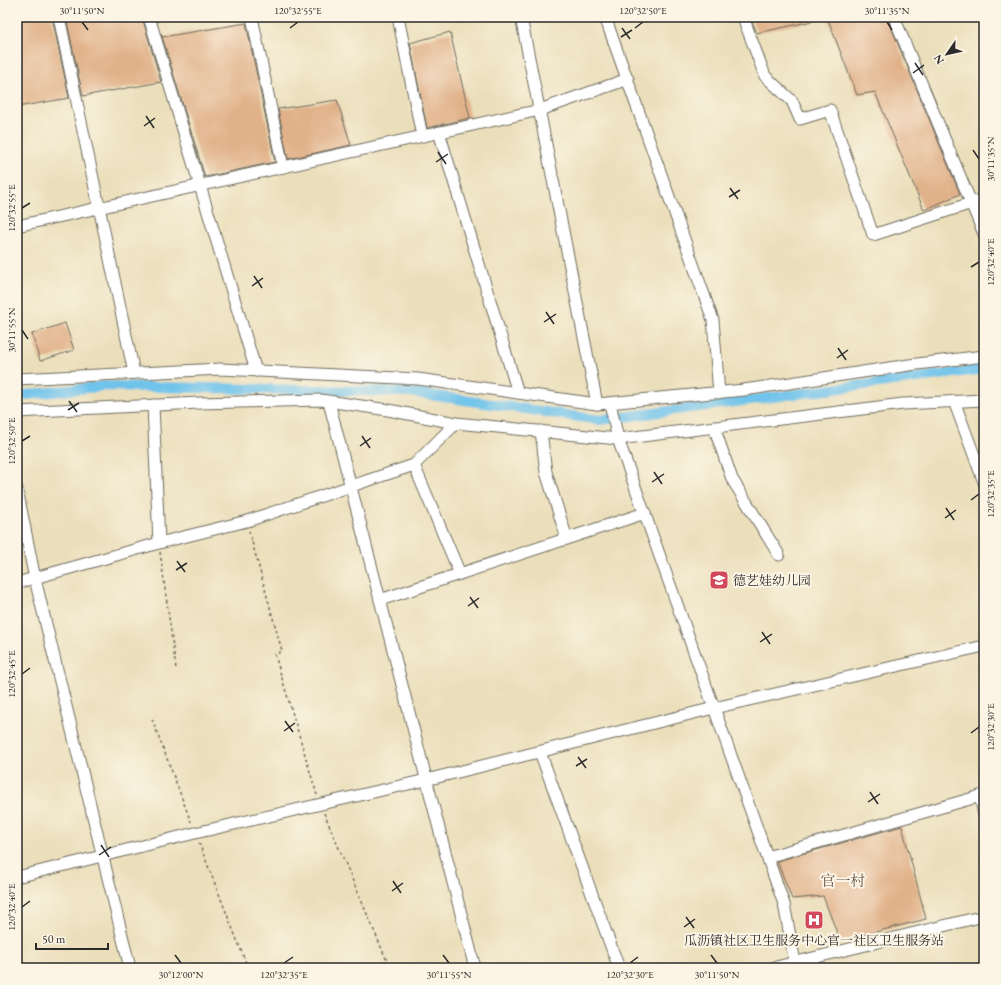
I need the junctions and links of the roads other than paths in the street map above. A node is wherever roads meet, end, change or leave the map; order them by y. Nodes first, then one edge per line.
1 (59, 17) edge
2 (149, 17) edge
3 (252, 17) edge
4 (398, 17) edge
5 (521, 17) edge
6 (605, 17) edge
7 (743, 17) edge
8 (894, 17) edge
9 (628, 79) junction
10 (540, 110) junction
11 (439, 132) junction
12 (422, 136) junction
13 (283, 167) junction
14 (200, 185) junction
15 (984, 199) edge
16 (970, 204) junction
17 (99, 208) junction
18 (17, 226) edge
19 (984, 234) edge
20 (984, 356) edge
21 (256, 371) junction
22 (134, 373) junction
23 (17, 379) edge
24 (518, 393) junction
25 (719, 393) junction
26 (984, 400) edge
27 (954, 401) junction
28 (329, 402) junction
29 (598, 404) junction
30 (610, 404) junction
31 (153, 405) junction
32 (17, 412) edge
33 (456, 423) junction
34 (714, 427) junction
35 (541, 431) junction
36 (618, 439) junction
37 (414, 465) junction
38 (984, 482) edge
39 (351, 488) junction
40 (17, 489) edge
41 (644, 513) junction
42 (567, 539) junction
43 (159, 542) junction
44 (779, 555) dead end
45 (460, 574) junction
46 (35, 579) junction
47 (17, 583) edge
48 (380, 600) junction
49 (984, 646) edge
50 (714, 708) junction
51 (540, 752) junction
52 (426, 780) junction
53 (982, 796) edge
54 (984, 815) edge
55 (103, 856) junction
56 (767, 857) junction
57 (17, 877) edge
58 (984, 916) edge
59 (795, 966) edge
60 (130, 968) edge
61 (475, 968) edge
62 (619, 968) edge
63 (772, 968) edge

1 - 17 street
2 - 14 street
3 - 13 street
4 - 12 street
5 - 10 street
6 - 9 street
7 - 16 street
8 - 16 street
9 - 10 street
9 - 25 street
10 - 11 street
10 - 29 street
11 - 12 street
11 - 24 street
12 - 13 street
13 - 14 street
14 - 17 street
14 - 21 street
15 - 16 street
16 - 19 street
17 - 18 street
17 - 22 street
20 - 25 street
21 - 22 street
21 - 24 street
22 - 23 street
24 - 29 street
25 - 30 street
26 - 27 street
27 - 34 street
27 - 38 street
28 - 31 street
28 - 33 street
28 - 39 street
29 - 30 street
30 - 36 street
31 - 32 street
31 - 43 street
33 - 35 street
33 - 37 street
34 - 36 street
34 - 44 street
35 - 36 street
35 - 42 street
36 - 41 street
37 - 39 street
37 - 45 street
39 - 43 street
39 - 48 street
40 - 46 street
41 - 42 street
41 - 50 street
42 - 45 street
43 - 46 street
45 - 48 street
46 - 47 street
46 - 55 street
48 - 52 street
49 - 50 street
50 - 51 street
50 - 56 street
51 - 52 street
51 - 62 street
52 - 55 street
52 - 61 street
53 - 54 street
53 - 56 street
55 - 57 street
55 - 60 street
56 - 59 street
58 - 59 street
59 - 63 street

